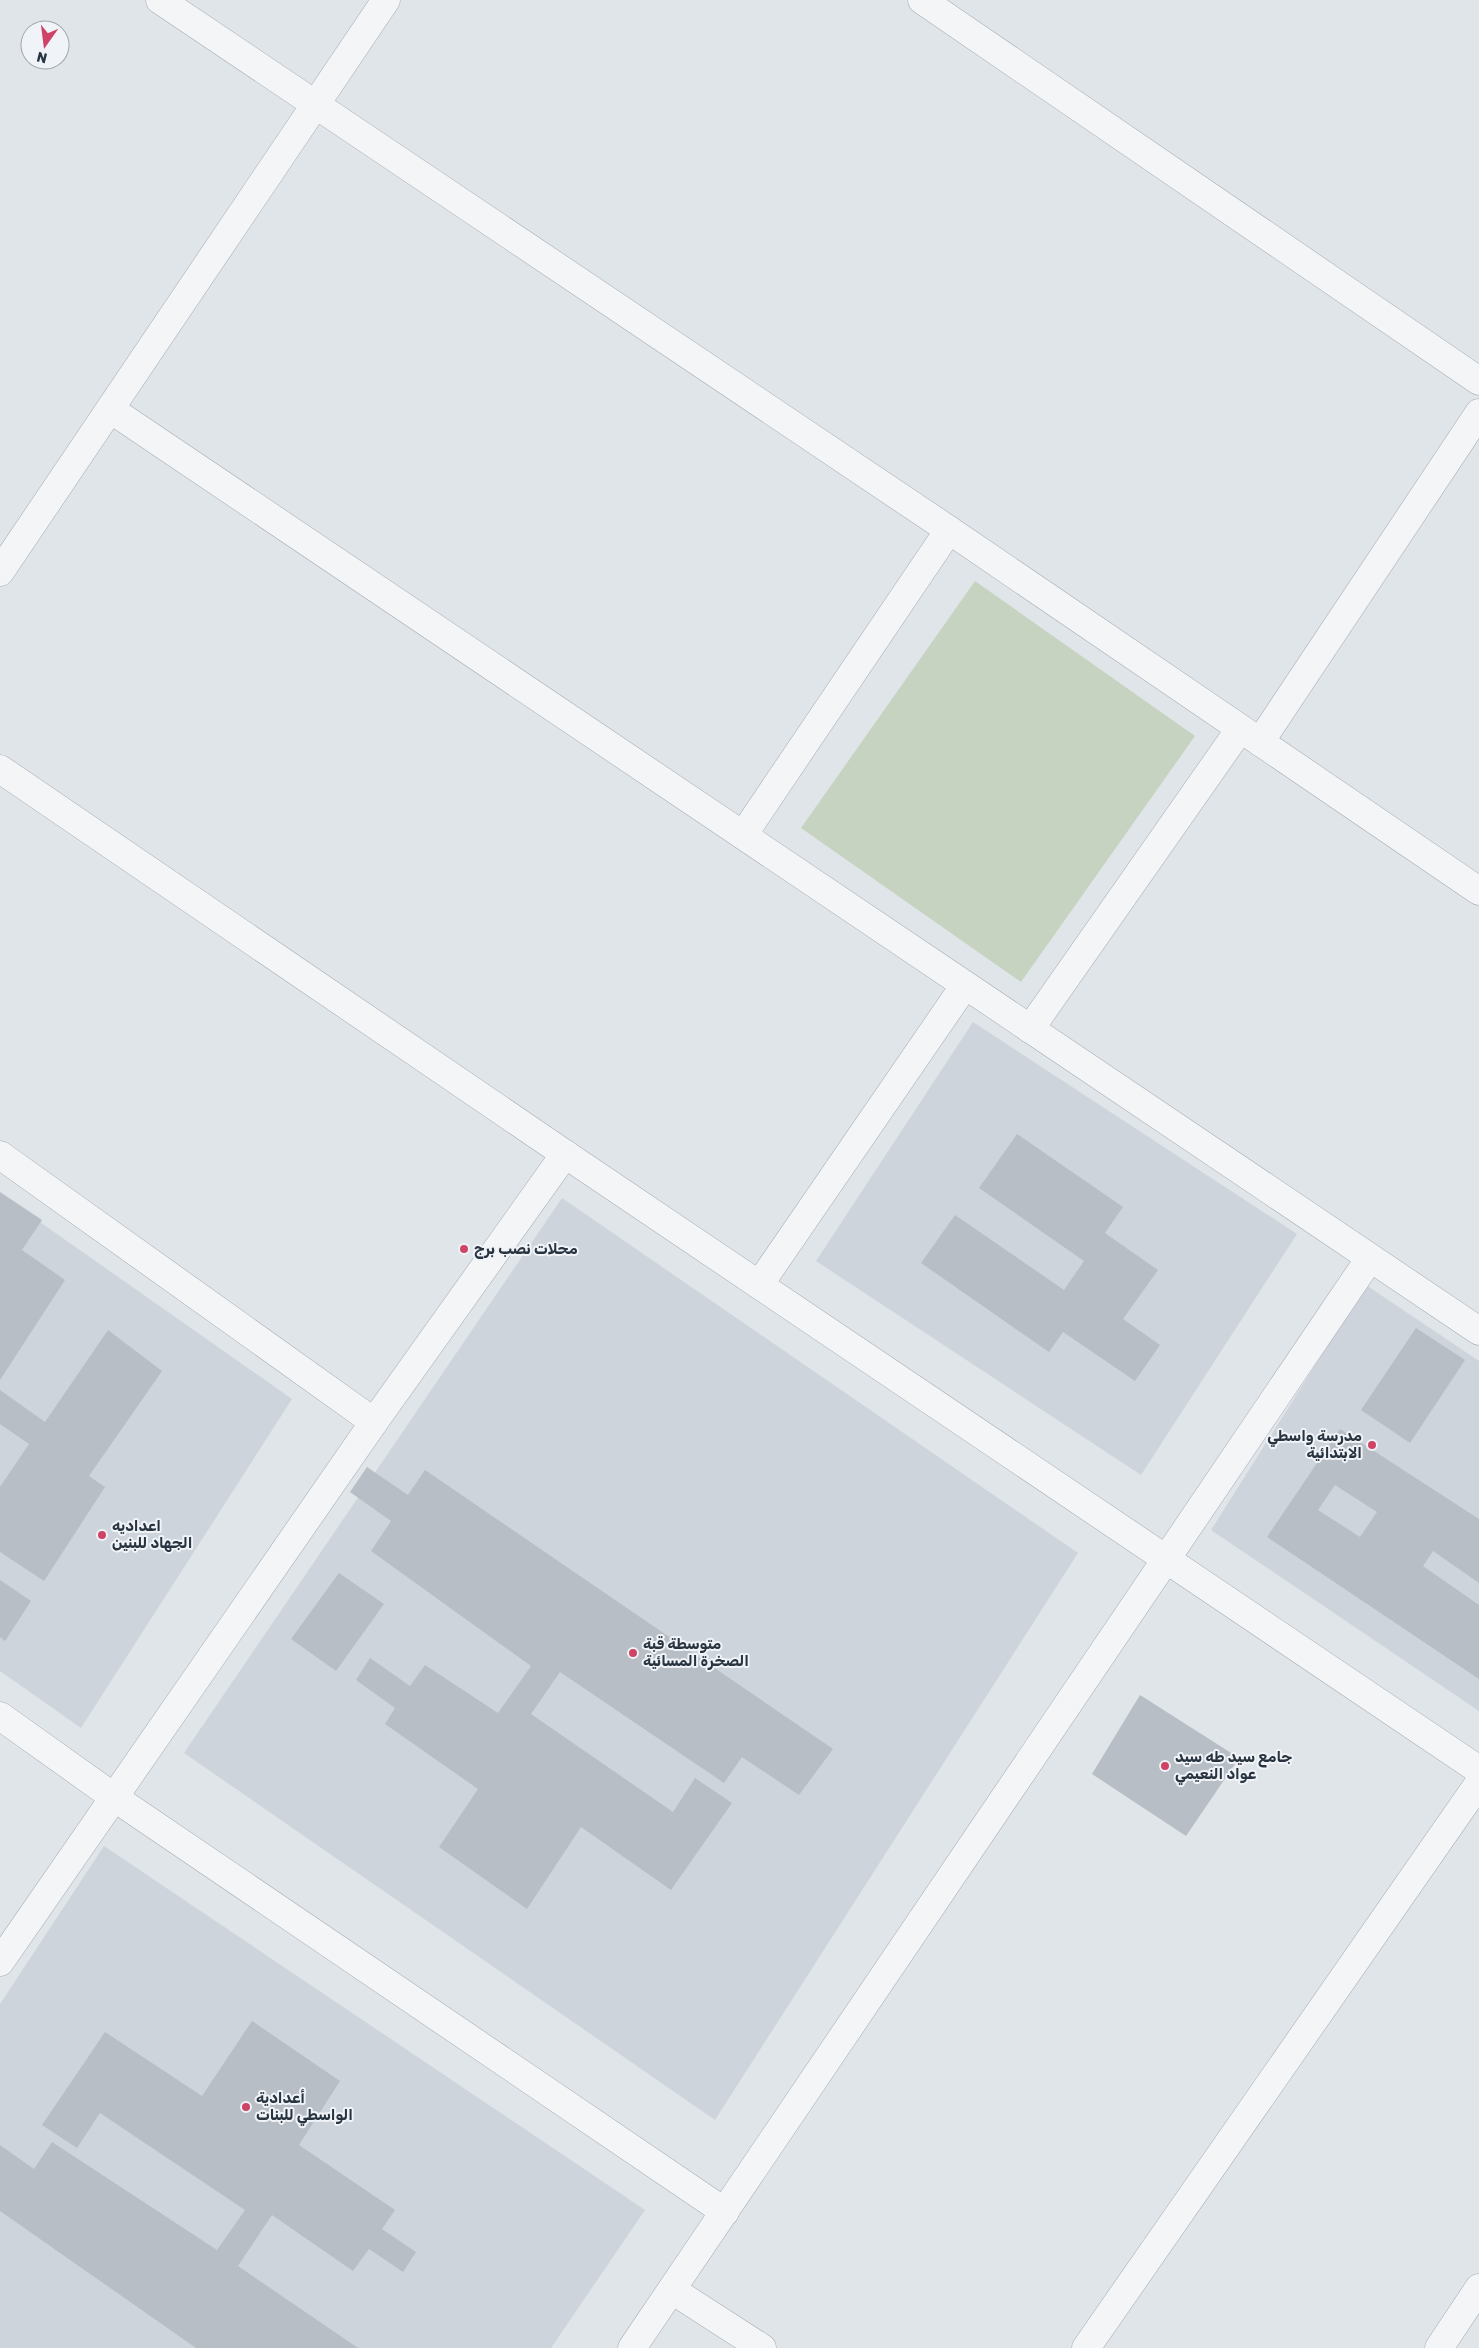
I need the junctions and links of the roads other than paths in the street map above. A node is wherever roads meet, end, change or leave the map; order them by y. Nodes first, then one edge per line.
1 (160, 0) edge
2 (386, 0) edge
3 (922, 0) edge
4 (315, 105) junction
5 (1479, 381) edge
6 (110, 409) junction
7 (1479, 413) edge
8 (949, 530) junction
9 (0, 572) edge
10 (1250, 735) junction
11 (0, 769) edge
12 (743, 835) junction
13 (1479, 890) edge
14 (965, 985) junction
15 (1030, 1029) junction
16 (0, 1154) edge
17 (565, 1154) junction
18 (1370, 1258) junction
19 (759, 1285) junction
20 (1479, 1331) edge
21 (374, 1422) junction
22 (1166, 1559) junction
23 (0, 1716) edge
24 (1479, 1770) edge
25 (1479, 1783) edge
26 (115, 1798) junction
27 (0, 1962) edge
28 (724, 2212) junction
29 (1479, 2288) edge
30 (672, 2290) junction
31 (632, 2348) edge
32 (762, 2348) edge
33 (1086, 2348) edge
34 (1439, 2348) edge

1 - 4 street
2 - 4 street
3 - 5 street
4 - 6 street
4 - 8 street
6 - 9 street
6 - 12 street
7 - 10 street
8 - 10 street
8 - 12 street
10 - 13 street
10 - 15 street
11 - 17 street
12 - 14 street
14 - 15 street
14 - 19 street
15 - 18 street
16 - 21 street
17 - 19 street
17 - 21 street
18 - 20 street
18 - 22 street
19 - 22 street
21 - 26 street
22 - 24 street
22 - 28 street
23 - 26 street
25 - 33 street
26 - 27 street
26 - 28 street
28 - 30 street
29 - 34 street
30 - 31 street
30 - 32 street

